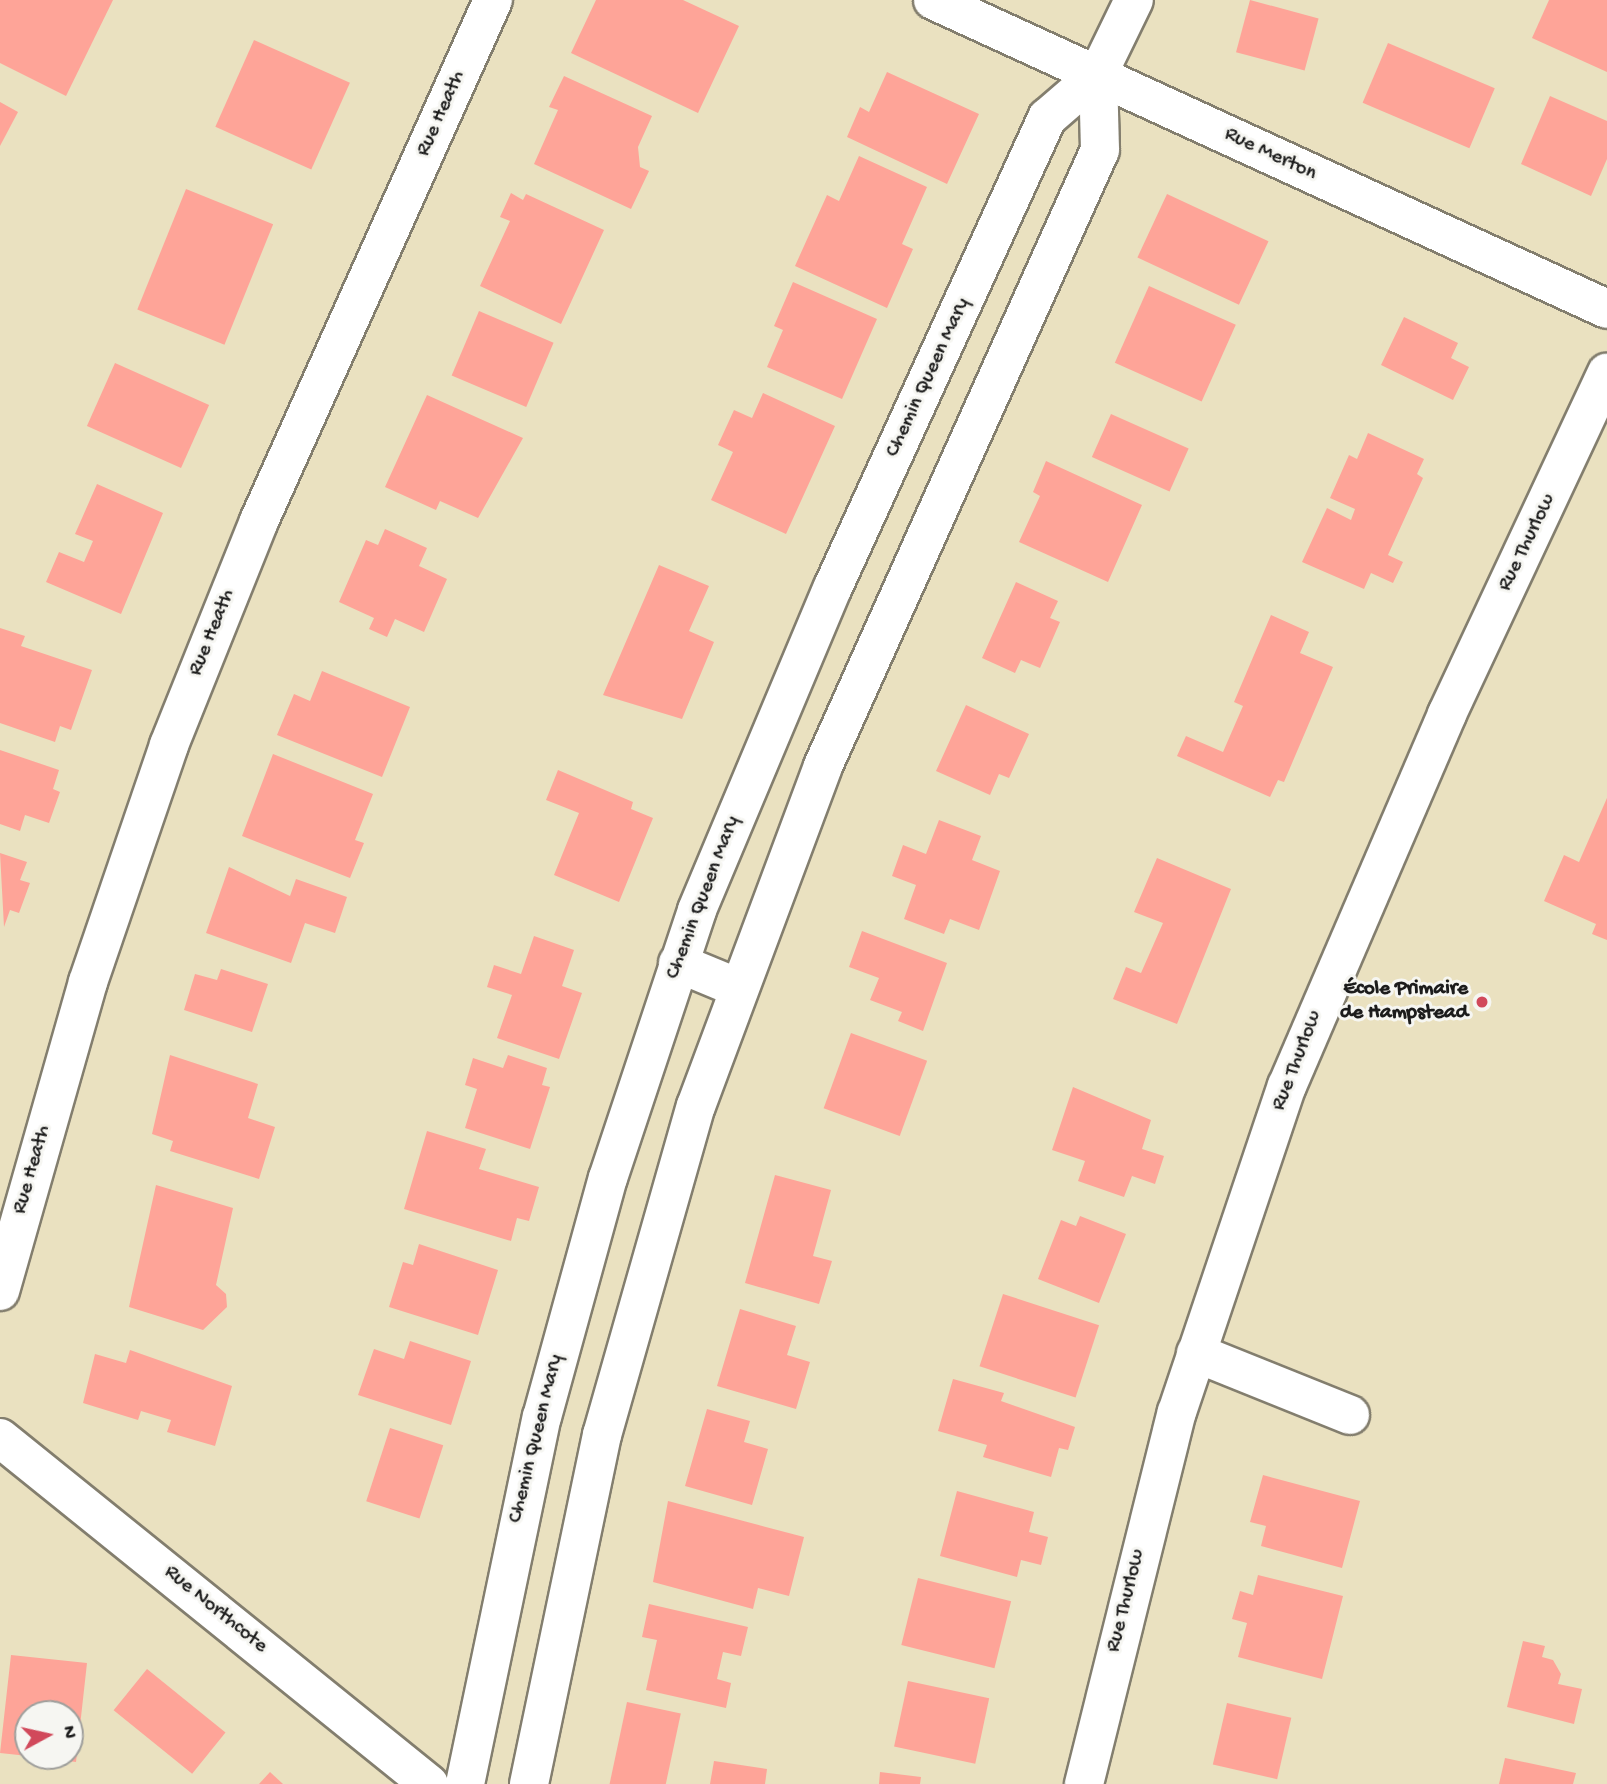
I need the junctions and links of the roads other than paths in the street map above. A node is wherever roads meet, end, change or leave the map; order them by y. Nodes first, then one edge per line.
1 (493, 0) edge
2 (933, 0) edge
3 (1134, 0) edge
4 (1098, 74) junction
5 (1607, 309) edge
6 (1607, 373) edge
7 (678, 963) junction
8 (736, 987) junction
9 (0, 1291) edge
10 (1196, 1353) junction
11 (1350, 1415) dead end
12 (0, 1438) edge
13 (429, 1784) edge
14 (465, 1784) edge
15 (529, 1784) edge
16 (1084, 1784) edge

1 - 9 street, Rue Heath
2 - 4 street, Rue Merton
3 - 4 street, Chemin Queen Mary
4 - 5 street, Rue Merton
4 - 7 street, Chemin Queen Mary
4 - 8 street, Chemin Queen Mary
6 - 10 street, Rue Thurlow
7 - 8 street
7 - 14 street, Chemin Queen Mary
8 - 15 street, Chemin Queen Mary
10 - 11 street
10 - 16 street, Rue Thurlow
12 - 13 street, Rue Northcote

